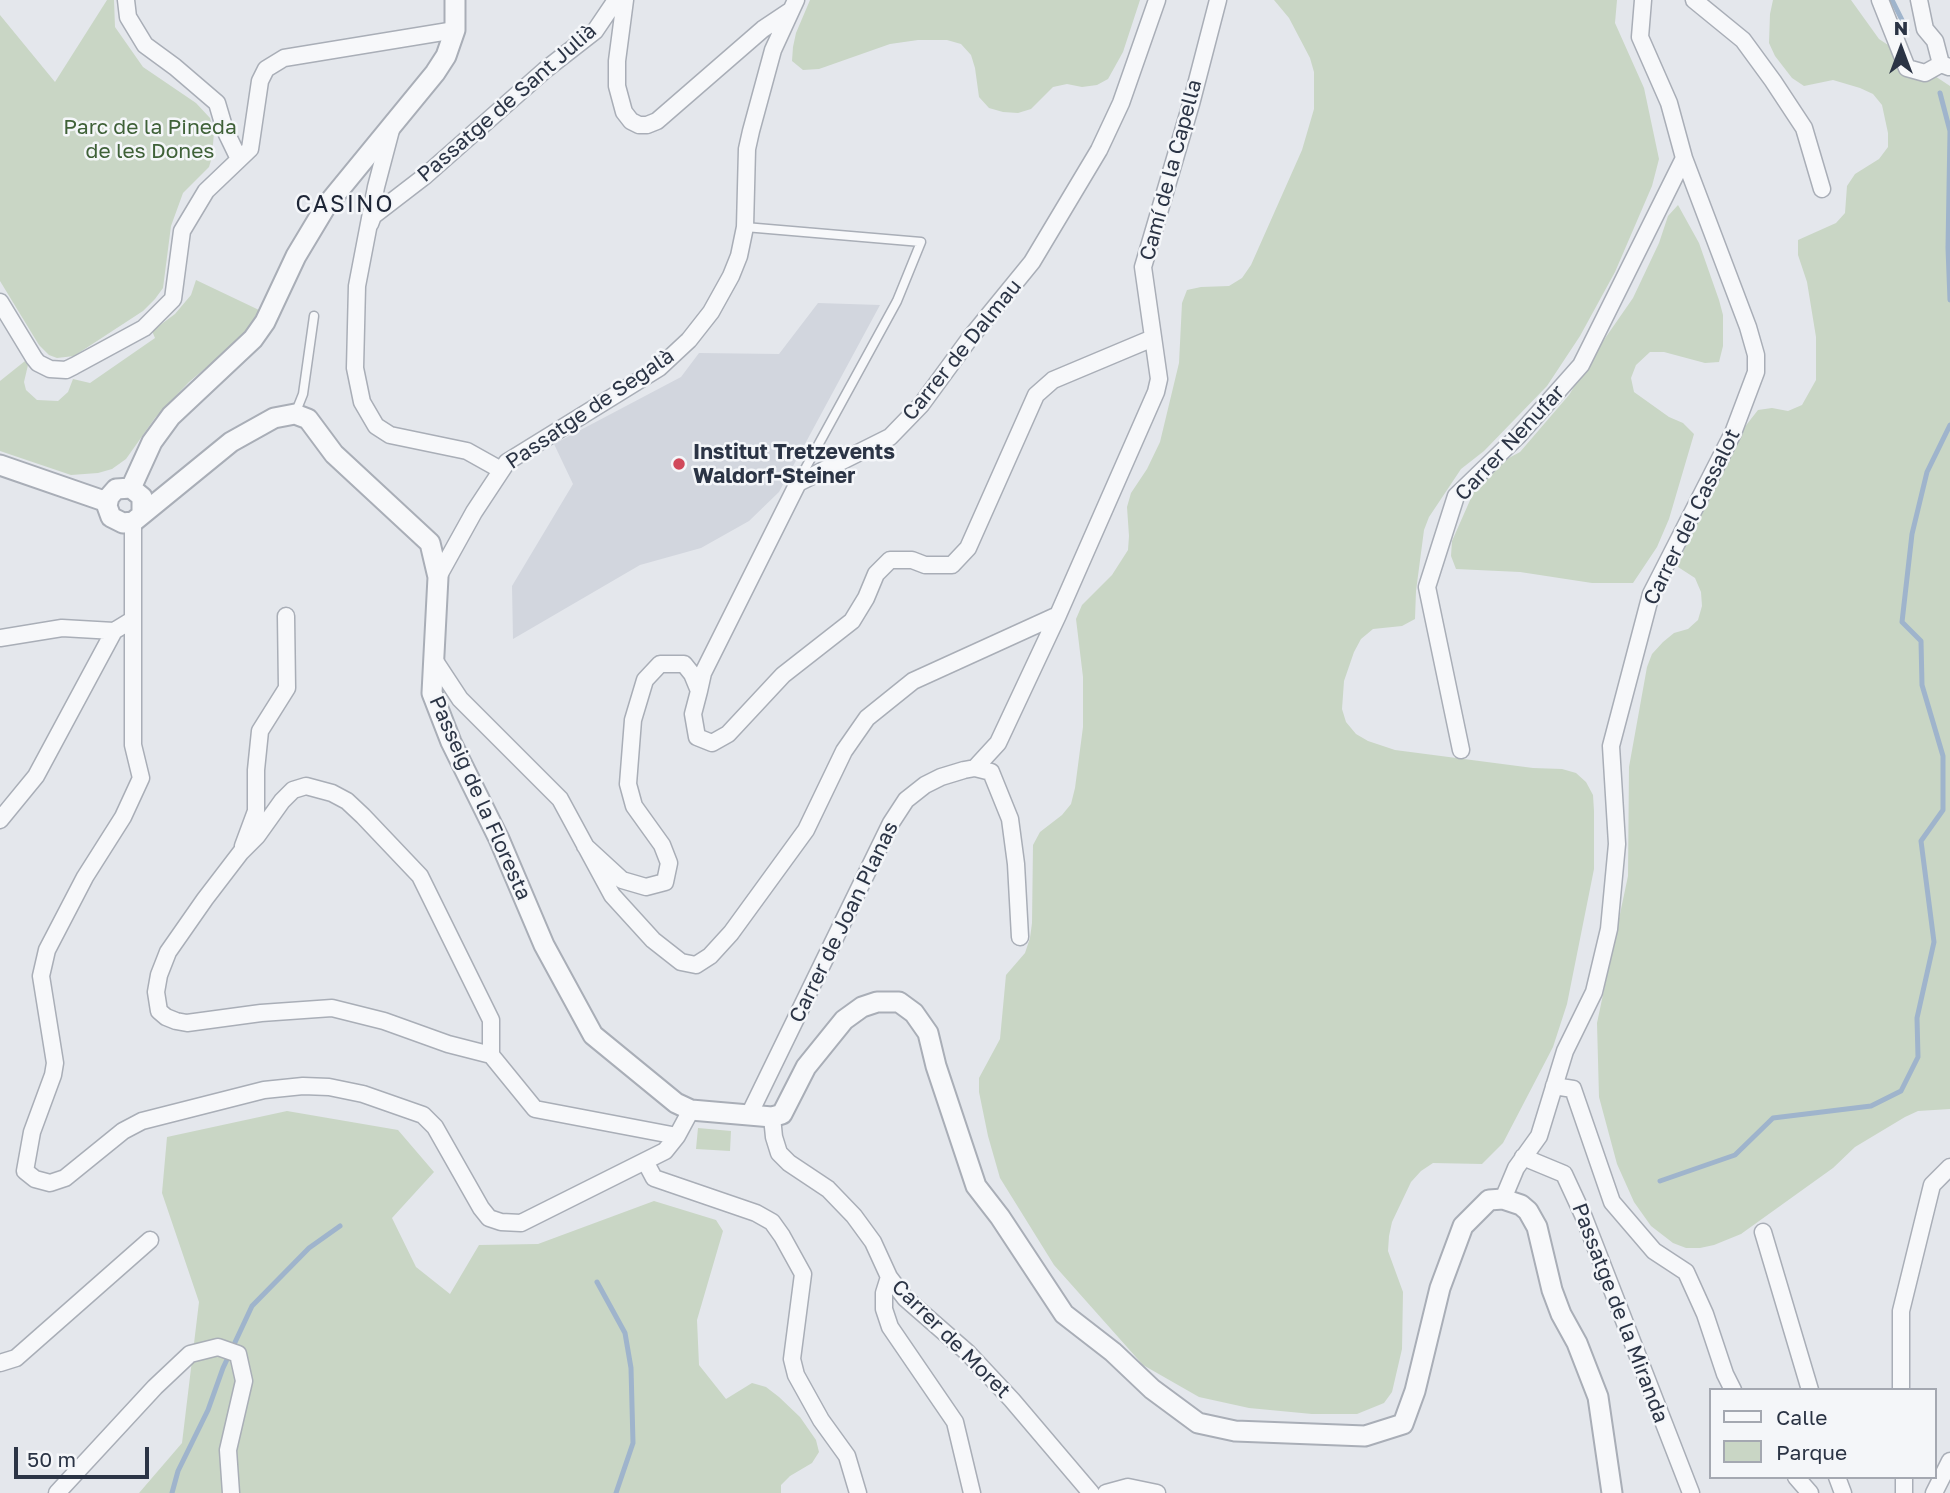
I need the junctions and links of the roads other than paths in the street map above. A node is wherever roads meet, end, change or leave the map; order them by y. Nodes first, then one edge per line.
1 (126, 0) edge
2 (455, 0) edge
3 (616, 0) edge
4 (625, 0) edge
5 (1157, 0) edge
6 (1218, 0) edge
7 (1643, 0) edge
8 (1694, 0) edge
9 (1881, 0) edge
10 (1919, 0) edge
11 (793, 6) edge
12 (455, 30) junction
13 (1950, 32) edge
14 (1935, 41) junction
15 (1945, 66) edge
16 (391, 128) junction
17 (1684, 158) junction
18 (239, 159) junction
19 (1822, 189) dead end
20 (745, 227) junction
21 (367, 232) junction
22 (0, 302) edge
23 (314, 316) dead end
24 (1153, 338) junction
25 (295, 414) junction
26 (0, 465) edge
27 (500, 470) junction
28 (798, 483) junction
29 (131, 488) junction
30 (107, 502) junction
31 (138, 517) junction
32 (438, 577) junction
33 (1058, 615) junction
34 (286, 616) dead end
35 (132, 620) junction
36 (114, 631) junction
37 (0, 638) edge
38 (433, 658) junction
39 (699, 691) junction
40 (1461, 750) dead end
41 (975, 768) junction
42 (0, 820) edge
43 (585, 846) junction
44 (241, 852) junction
45 (1020, 937) dead end
46 (491, 1055) junction
47 (1554, 1086) junction
48 (691, 1110) junction
49 (749, 1115) junction
50 (772, 1117) junction
51 (677, 1136) junction
52 (1523, 1157) junction
53 (645, 1161) junction
54 (1950, 1167) edge
55 (1503, 1199) junction
56 (1763, 1232) dead end
57 (150, 1240) dead end
58 (889, 1277) junction
59 (0, 1363) edge
60 (1732, 1388) edge
61 (1809, 1388) edge
62 (1901, 1388) edge
63 (1950, 1461) edge
64 (1799, 1479) edge
65 (57, 1493) edge
66 (231, 1493) edge
67 (858, 1493) edge
68 (972, 1493) edge
69 (1091, 1493) edge
70 (1106, 1493) edge
71 (1157, 1493) edge
72 (1612, 1493) edge
73 (1691, 1493) edge
74 (1811, 1493) edge
75 (1934, 1493) edge

1 - 18 street
2 - 12 street
3 - 21 street, Passatge de Sant Julià
4 - 11 street
5 - 28 street, Carrer de Dalmau
6 - 24 street, Camí de la Capella
7 - 17 street, Carrer del Cassalot
8 - 19 street
9 - 15 street
10 - 14 street
11 - 20 street, Passatge de Segalà
12 - 16 street
12 - 18 street
13 - 14 street
14 - 15 street
16 - 21 street
16 - 29 street
17 - 40 street, Carrer Nenufar
17 - 47 street, Carrer del Cassalot
18 - 22 street
20 - 27 street, Passatge de Segalà
20 - 28 lane
21 - 27 street
23 - 25 lane
24 - 33 street, Camí de la Capella
24 - 39 street
25 - 31 street
25 - 32 street, Passeig de la Floresta
26 - 30 street
27 - 32 street, Passatge de Segalà
28 - 39 street
29 - 30 street
29 - 31 street
30 - 31 street
31 - 35 street
32 - 38 street, Passeig de la Floresta
33 - 41 street, Camí de la Capella
33 - 43 street
34 - 44 street
35 - 36 street
35 - 53 street
36 - 37 street
36 - 42 street
38 - 43 street
38 - 48 street, Passeig de la Floresta
39 - 43 street
41 - 45 street
41 - 49 street, Carrer de Joan Planas
44 - 46 street
44 - 46 street
46 - 51 street
47 - 52 street, Carrer del Cassalot
47 - 60 street
48 - 49 street
48 - 51 street
49 - 50 street
50 - 55 street
50 - 58 street, Carrer de Moret
51 - 53 street
52 - 55 street, Carrer del Cassalot
52 - 73 street, Passatge de la Miranda
53 - 67 street
54 - 62 street
55 - 72 street
56 - 61 street
57 - 59 street
58 - 68 street
58 - 69 street, Carrer de Moret
63 - 75 street
64 - 74 street
65 - 66 street
70 - 71 street

